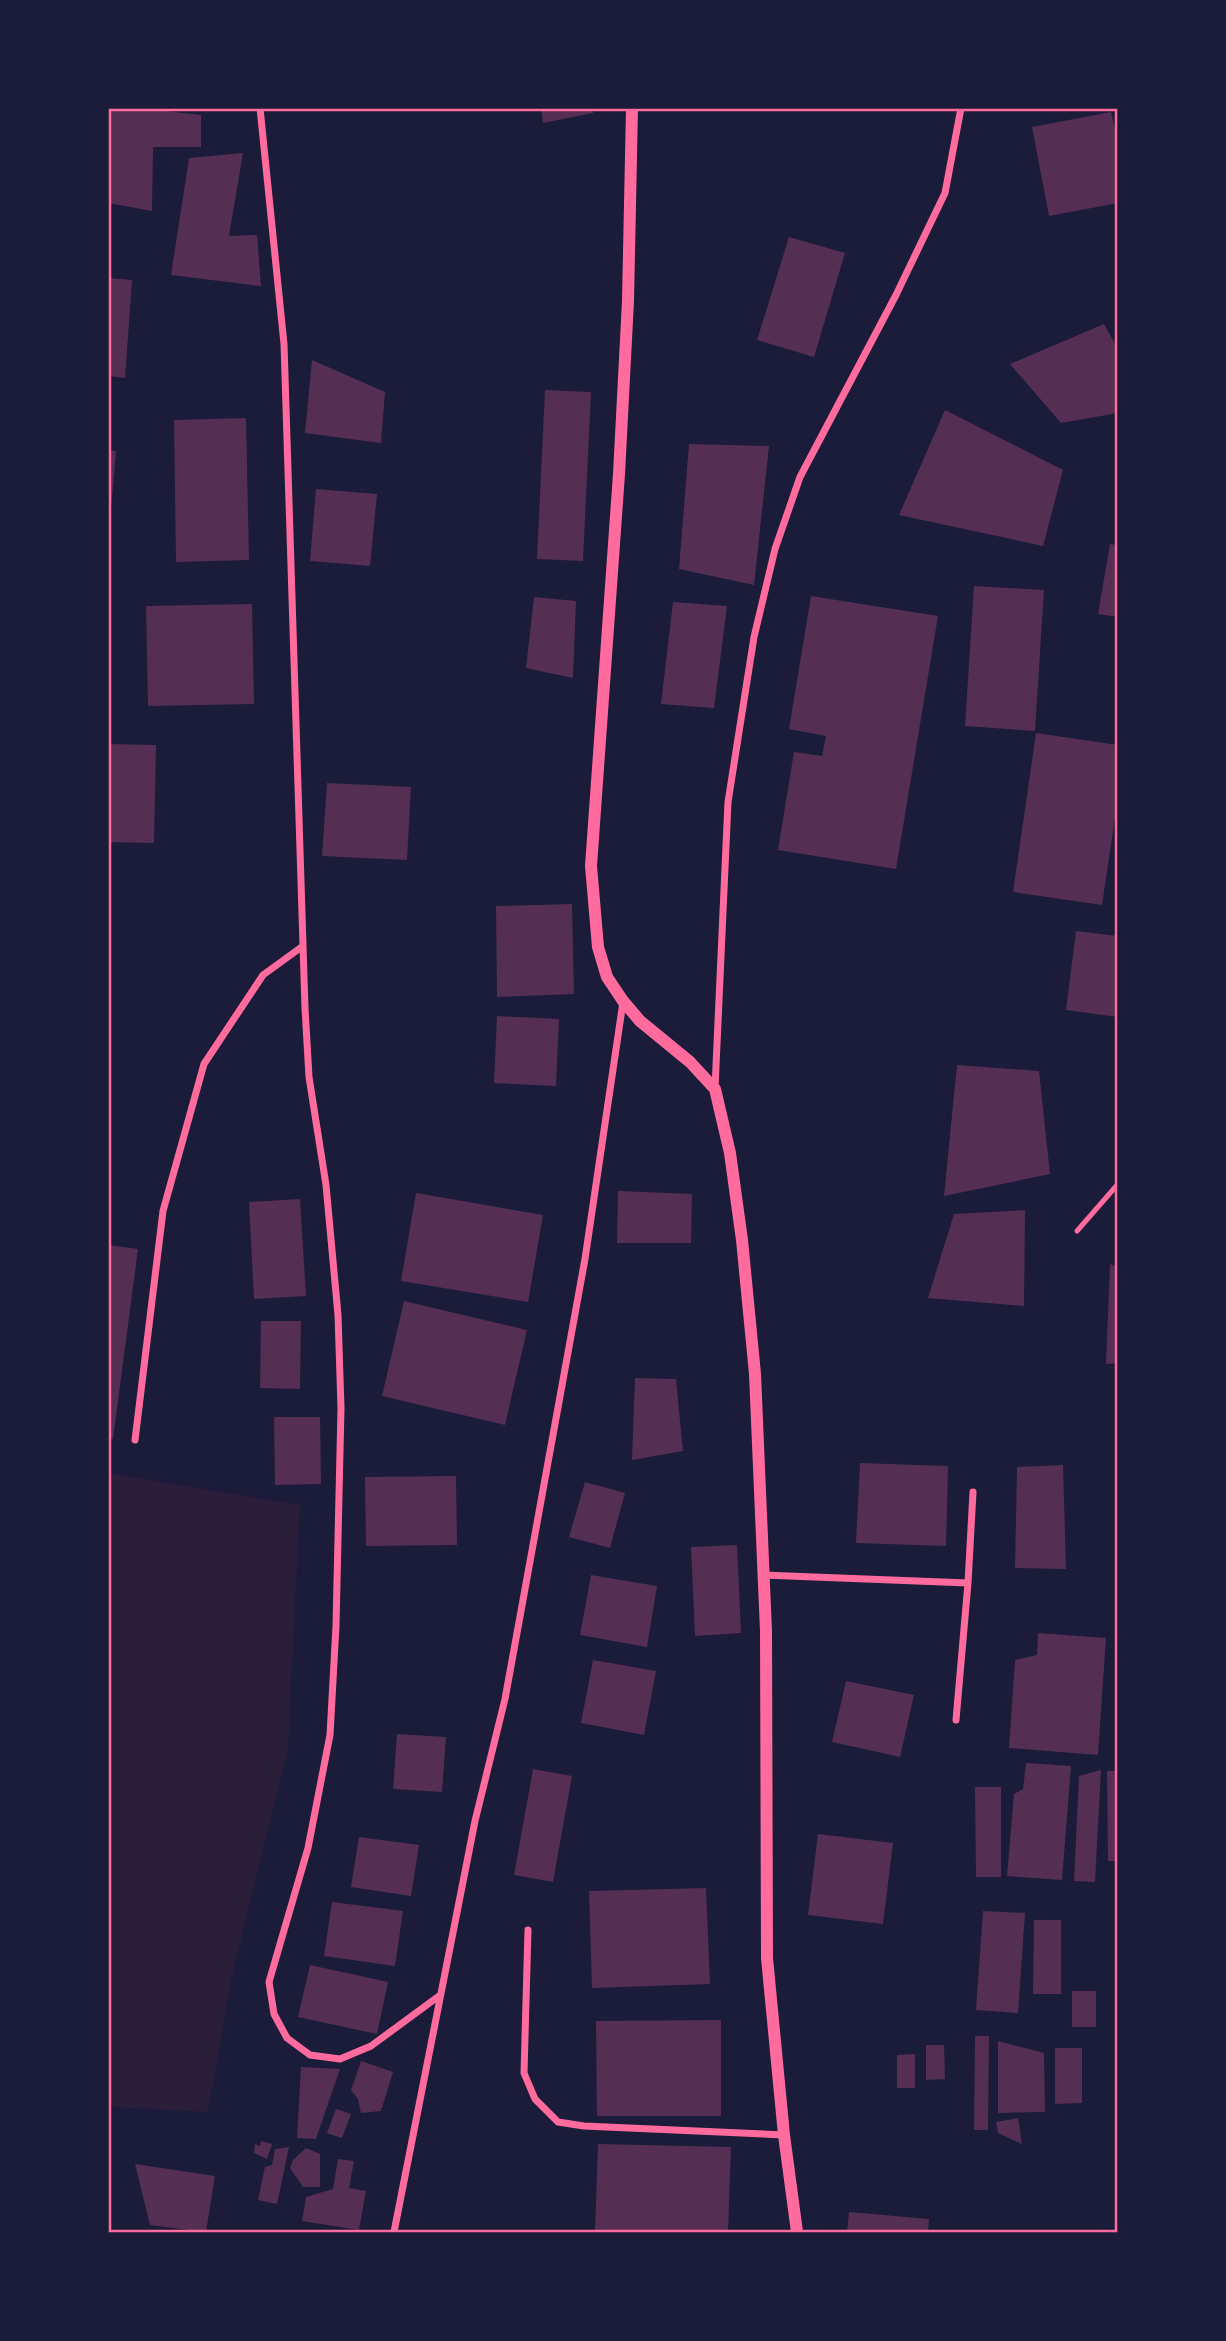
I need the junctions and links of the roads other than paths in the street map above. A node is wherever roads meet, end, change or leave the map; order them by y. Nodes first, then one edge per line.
1 (260, 108) edge
2 (632, 108) edge
3 (961, 108) edge
4 (303, 946) junction
5 (623, 1001) junction
6 (715, 1088) junction
7 (1118, 1184) edge
8 (1077, 1231) dead end
9 (135, 1440) dead end
10 (973, 1492) dead end
11 (764, 1575) junction
12 (968, 1583) junction
13 (956, 1720) dead end
14 (528, 1930) dead end
15 (439, 1997) junction
16 (784, 2135) junction
17 (394, 2232) edge
18 (797, 2232) edge

1 - 4 street
2 - 5 street
3 - 6 street
4 - 9 street
4 - 15 street
5 - 6 street
5 - 15 street
6 - 11 street
7 - 8 lane
10 - 12 street
11 - 12 street
11 - 16 street
12 - 13 street
14 - 16 street
15 - 17 street
16 - 18 street

